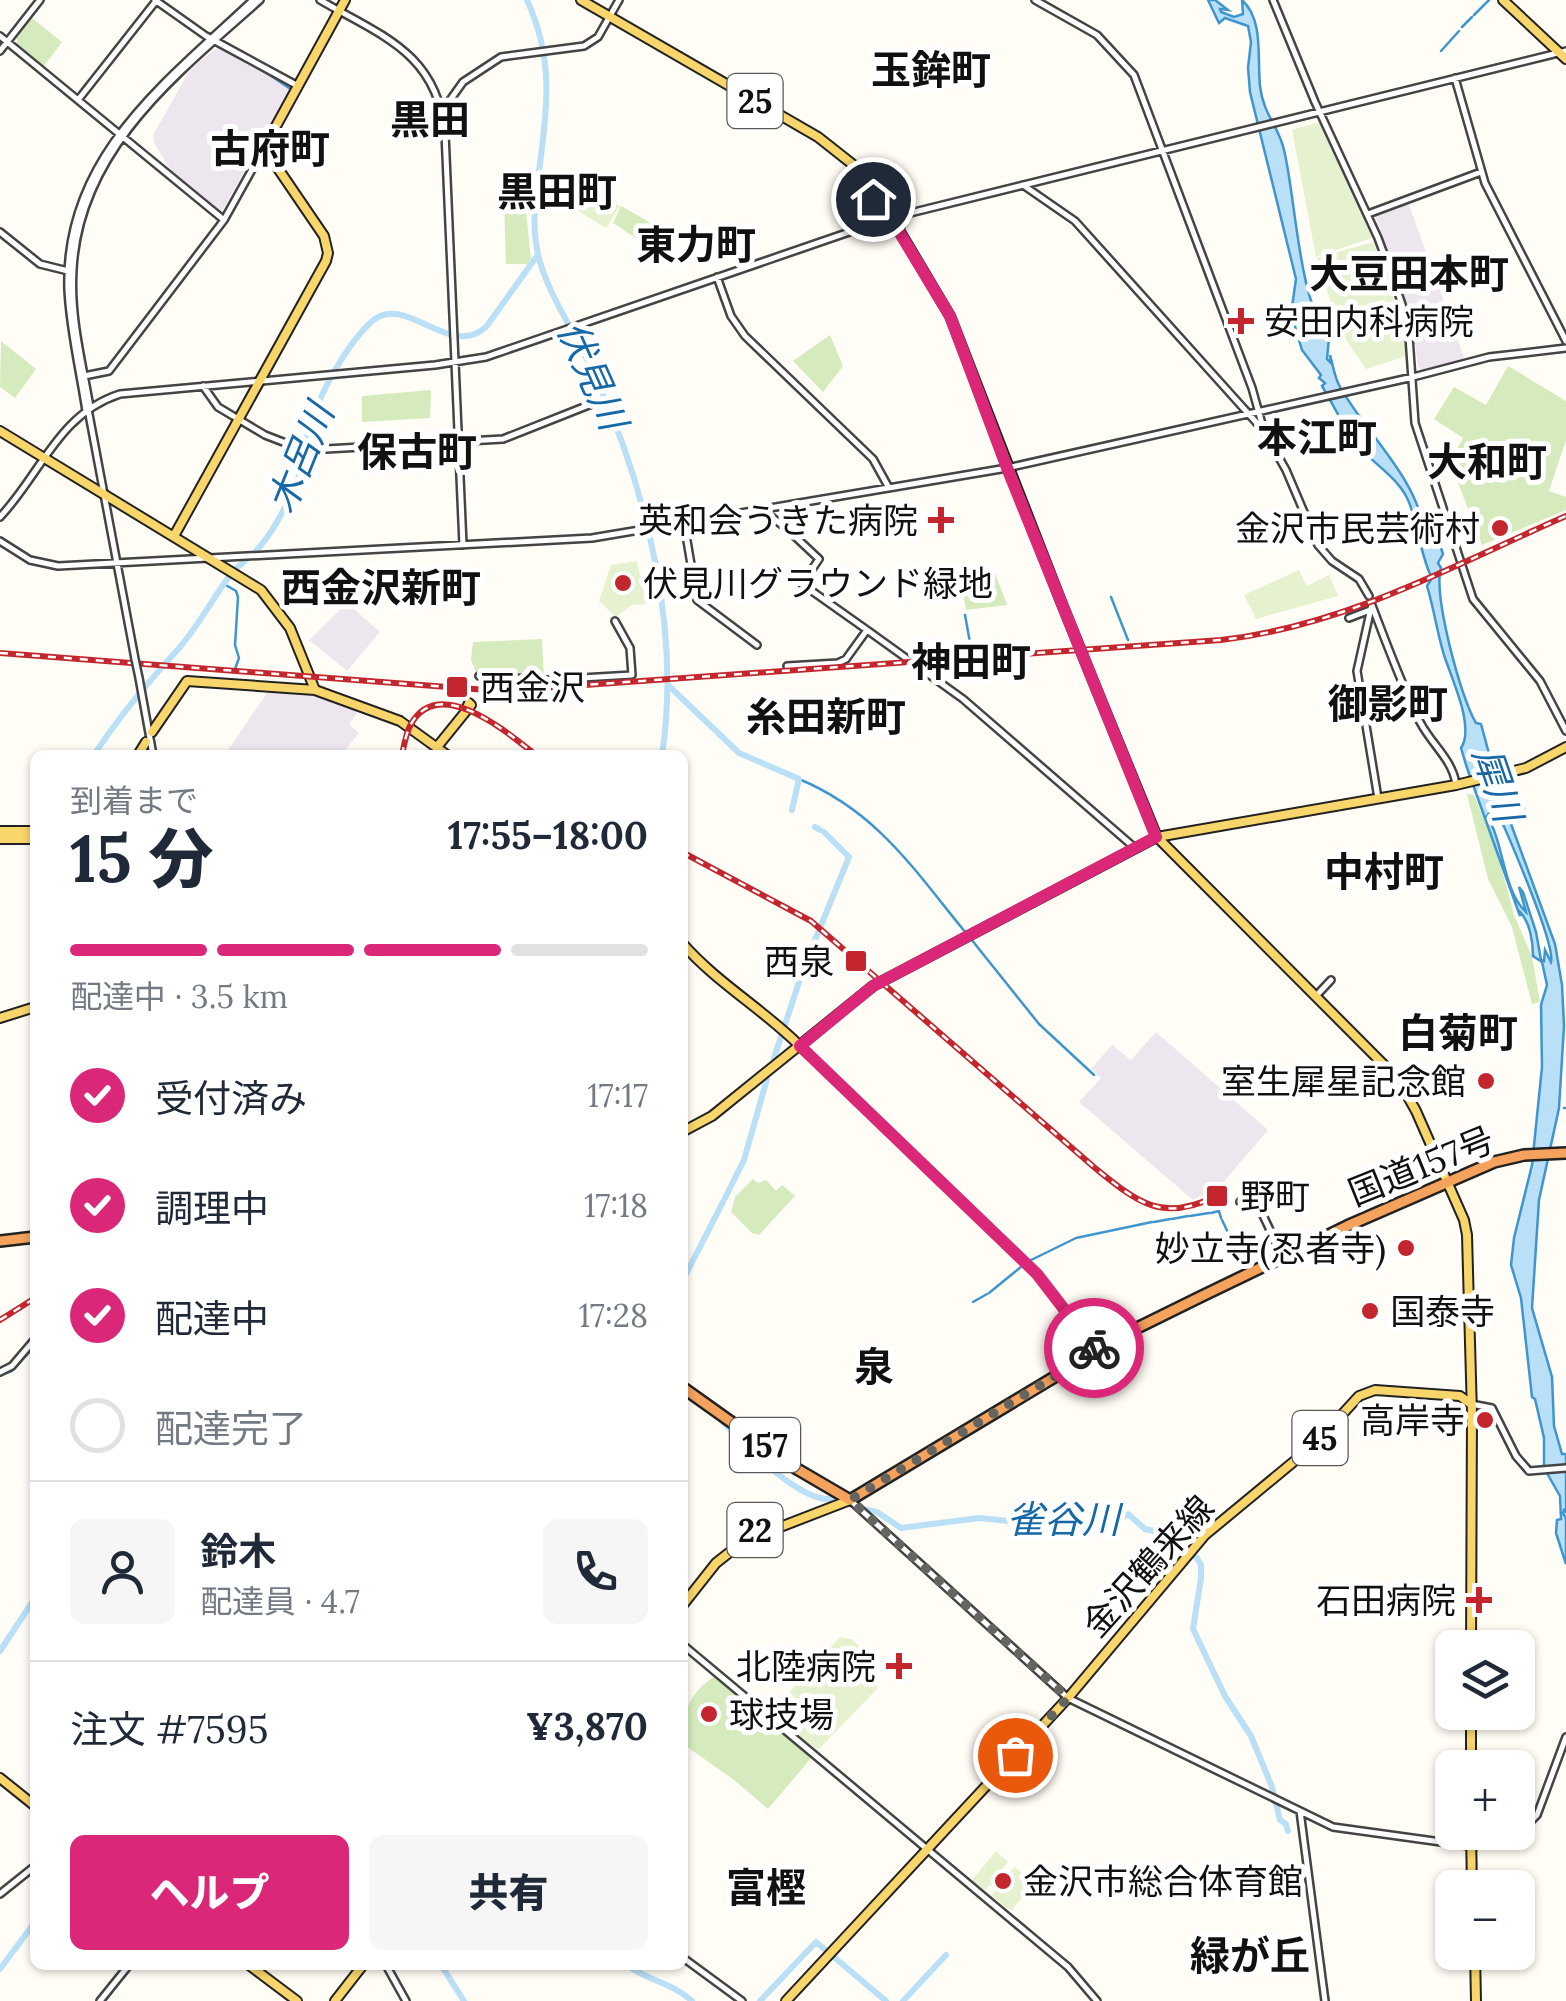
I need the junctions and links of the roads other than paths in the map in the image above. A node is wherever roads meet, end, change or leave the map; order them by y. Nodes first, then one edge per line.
1 (40, 0) edge
2 (155, 0) edge
3 (257, 0) edge
4 (320, 0) edge
5 (344, 0) edge
6 (578, 0) edge
7 (619, 0) edge
8 (1035, 0) edge
9 (1274, 0) edge
10 (1503, 0) edge
11 (338, 10) junction
12 (609, 18) junction
13 (0, 36) edge
14 (214, 40) junction
15 (7, 42) junction
16 (0, 51) edge
17 (1562, 52) edge
18 (1566, 59) edge
19 (1455, 78) junction
20 (298, 86) junction
21 (78, 100) junction
22 (442, 106) junction
23 (1318, 111) junction
24 (119, 135) junction
25 (264, 148) junction
26 (1161, 150) junction
27 (1480, 172) junction
28 (1023, 185) junction
29 (878, 206) junction
30 (908, 213) junction
31 (1368, 214) junction
32 (890, 218) junction
33 (224, 220) junction
34 (872, 224) junction
35 (898, 230) junction
36 (0, 232) edge
37 (68, 271) junction
38 (716, 278) junction
39 (1566, 344) edge
40 (456, 363) junction
41 (84, 376) junction
42 (1413, 378) junction
43 (258, 381) junction
44 (202, 386) junction
45 (594, 403) dead end
46 (88, 409) junction
47 (1259, 411) junction
48 (1247, 414) junction
49 (238, 420) junction
50 (0, 431) edge
51 (1264, 431) junction
52 (458, 440) junction
53 (42, 456) junction
54 (1007, 468) junction
55 (889, 488) junction
56 (106, 495) junction
57 (760, 509) junction
58 (0, 517) edge
59 (684, 522) junction
60 (174, 536) junction
61 (0, 541) edge
62 (463, 545) junction
63 (208, 558) junction
64 (118, 563) junction
65 (1371, 603) junction
66 (1349, 618) dead end
67 (615, 621) dead end
68 (867, 630) junction
69 (756, 645) dead end
70 (788, 666) dead end
71 (478, 676) dead end
72 (316, 690) junction
73 (465, 712) dead end
74 (1566, 731) edge
75 (152, 732) dead end
76 (146, 742) dead end
77 (437, 747) junction
78 (1566, 747) edge
79 (141, 750) edge
80 (151, 750) edge
81 (441, 750) edge
82 (1458, 785) junction
83 (1378, 798) junction
84 (0, 831) edge
85 (30, 831) edge
86 (1156, 837) junction
87 (30, 839) edge
88 (0, 840) edge
89 (1135, 848) junction
90 (688, 950) edge
91 (1331, 980) dead end
92 (1316, 996) junction
93 (30, 1009) edge
94 (0, 1018) edge
95 (800, 1046) junction
96 (688, 1129) edge
97 (1566, 1153) edge
98 (1449, 1182) junction
99 (1240, 1202) dead end
100 (30, 1238) edge
101 (0, 1241) edge
102 (1287, 1255) junction
103 (30, 1346) edge
104 (1097, 1351) junction
105 (0, 1372) edge
106 (688, 1391) edge
107 (1471, 1404) junction
108 (1566, 1468) edge
109 (850, 1500) junction
110 (688, 1595) edge
111 (1471, 1630) edge
112 (688, 1649) edge
113 (1068, 1698) junction
114 (1566, 1737) edge
115 (0, 1778) edge
116 (30, 1802) edge
117 (1300, 1811) junction
118 (1535, 1818) edge
119 (1435, 1841) edge
120 (926, 1852) junction
121 (30, 1870) edge
122 (0, 1894) edge
123 (688, 1961) edge
124 (125, 1970) edge
125 (256, 1970) edge
126 (356, 1970) edge
127 (389, 1970) edge
128 (1475, 1970) edge
129 (100, 2001) edge
130 (297, 2001) edge
131 (332, 2001) edge
132 (406, 2001) edge
133 (742, 2001) edge
134 (786, 2001) edge
135 (1098, 2001) edge
136 (1325, 2001) edge
137 (1476, 2001) edge

1 - 15 street
2 - 14 street
2 - 21 street
3 - 14 street
4 - 11 street
5 - 11 main road
6 - 12 main road, 25
7 - 12 street
8 - 26 street
9 - 23 street
10 - 17 main road
11 - 20 main road
11 - 22 street
12 - 22 street
12 - 29 main road, 25
12 - 32 main road, 25
13 - 15 street
14 - 20 street
14 - 24 street
15 - 16 street
15 - 21 street
17 - 18 main road
17 - 19 street
19 - 23 street
19 - 27 street
20 - 25 main road
21 - 24 street
22 - 40 street
23 - 26 street
23 - 31 street
24 - 33 street
24 - 37 street
24 - 41 street
25 - 33 street
25 - 43 main road
26 - 28 street
26 - 47 street
27 - 31 street
27 - 39 street
28 - 30 street
28 - 48 street
29 - 32 main road, 25
29 - 34 main road
30 - 32 street
30 - 35 main road
31 - 42 street
32 - 34 street
32 - 35 main road, 25
33 - 41 street
34 - 38 street
35 - 54 main road, 25
36 - 37 street
37 - 46 street
38 - 40 street
38 - 55 street
39 - 42 street
40 - 43 street
40 - 52 street
41 - 46 street
42 - 47 street
42 - 74 street
43 - 44 street
43 - 49 main road
44 - 46 street
44 - 49 street
45 - 52 street
46 - 53 street
46 - 56 street
47 - 48 street
47 - 51 street
48 - 51 street
48 - 54 street
49 - 52 street
49 - 60 main road
50 - 53 main road
51 - 65 street
52 - 62 street
53 - 56 main road
53 - 58 street
54 - 55 street
54 - 86 main road, 25, bridge
55 - 57 street
56 - 60 main road
56 - 64 street
57 - 59 street
57 - 68 street
59 - 62 street
59 - 69 street
60 - 63 main road
61 - 64 street
62 - 63 street
63 - 64 street
63 - 72 main road
64 - 80 street, bridge
65 - 66 street
65 - 82 street
65 - 83 street
67 - 71 street
68 - 70 street
68 - 89 street
72 - 75 main road
72 - 77 main road
73 - 77 main road
76 - 79 main road
77 - 81 main road
78 - 82 main road
82 - 83 main road
83 - 86 main road
84 - 85 main road
86 - 89 main road
86 - 92 main road, 25
87 - 88 main road
89 - 95 main road
90 - 95 main road
91 - 92 street
92 - 98 main road, 25
93 - 94 main road
95 - 96 main road
95 - 104 street
97 - 98 highway, 国道157号
98 - 102 highway, 国道157号
98 - 107 main road
99 - 102 street
100 - 101 highway
102 - 104 highway, 国道157号
103 - 105 street
104 - 109 highway, 国道157号
106 - 109 highway, 157
107 - 108 street
107 - 111 main road
107 - 113 main road, 金沢鶴来線 / 45
109 - 110 main road, 22
109 - 113 street
112 - 120 street
113 - 117 street
113 - 120 main road, 金沢鶴来線 / 45
114 - 118 street
115 - 116 main road
117 - 119 street
117 - 136 street
120 - 134 main road, 金沢鶴来線 / 45
120 - 135 street
121 - 122 street
123 - 133 street
124 - 129 street
125 - 130 main road
126 - 131 main road
127 - 132 street
128 - 137 main road

